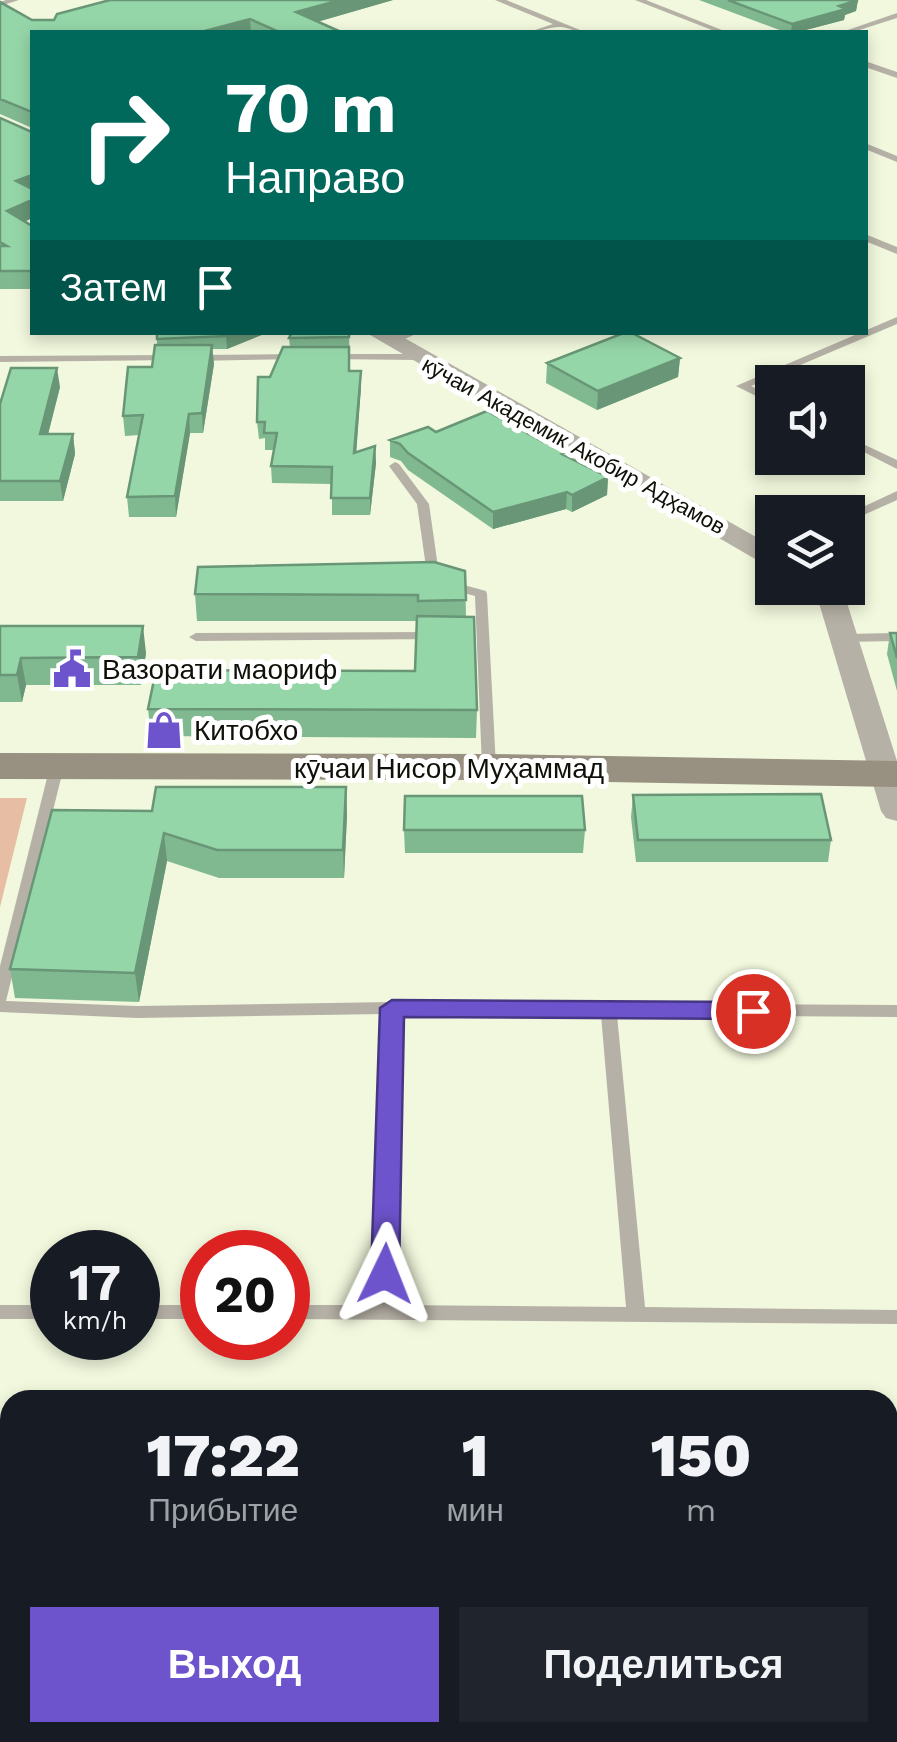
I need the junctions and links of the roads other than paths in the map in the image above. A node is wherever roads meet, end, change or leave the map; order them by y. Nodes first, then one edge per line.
1 (15, 0) edge
2 (500, 0) edge
3 (640, 0) edge
4 (0, 4) edge
5 (17, 14) edge
6 (894, 18) edge
7 (561, 24) junction
8 (540, 30) edge
9 (576, 30) edge
10 (718, 30) edge
11 (853, 30) edge
12 (868, 65) edge
13 (897, 75) edge
14 (868, 147) edge
15 (893, 157) edge
16 (868, 163) edge
17 (868, 238) edge
18 (897, 251) edge
19 (897, 320) edge
20 (868, 332) edge
21 (862, 335) edge
22 (400, 341) edge
23 (0, 359) edge
24 (791, 365) edge
25 (755, 380) edge
26 (755, 392) edge
27 (865, 449) edge
28 (897, 465) edge
29 (395, 466) dead end
30 (897, 495) edge
31 (865, 510) edge
32 (755, 546) edge
33 (415, 581) edge
34 (434, 581) junction
35 (831, 605) edge
36 (483, 635) junction
37 (445, 636) edge
38 (464, 636) edge
39 (196, 637) dead end
40 (897, 637) edge
41 (844, 638) junction
42 (0, 766) edge
43 (57, 766) junction
44 (489, 767) junction
45 (893, 786) edge
46 (0, 998) edge
47 (0, 1006) edge
48 (392, 1008) junction
49 (609, 1011) junction
50 (897, 1011) edge
51 (0, 1312) edge
52 (30, 1312) edge
53 (310, 1312) edge
54 (384, 1312) junction
55 (636, 1313) junction
56 (897, 1317) edge

1 - 4 lane
2 - 7 lane
3 - 10 lane
4 - 5 lane
6 - 11 lane
7 - 8 lane
7 - 9 lane
12 - 13 lane
14 - 15 lane
15 - 16 lane
17 - 18 lane
19 - 20 lane
21 - 24 lane
22 - 23 lane
22 - 32 street, кӯчаи Академик Акобир Адҳамов
25 - 26 lane
27 - 28 lane
29 - 34 lane
30 - 31 lane
33 - 34 lane
34 - 36 lane
35 - 41 street
36 - 38 lane
36 - 44 lane
37 - 39 lane
40 - 41 lane
41 - 45 street
42 - 43 street, кӯчаи Нисор Муҳаммад
43 - 44 street, кӯчаи Нисор Муҳаммад
43 - 46 lane
44 - 45 street, кӯчаи Нисор Муҳаммад
47 - 48 lane
48 - 49 lane
48 - 54 lane
49 - 50 lane
49 - 55 lane
51 - 52 lane
53 - 54 lane
54 - 55 lane
55 - 56 lane

